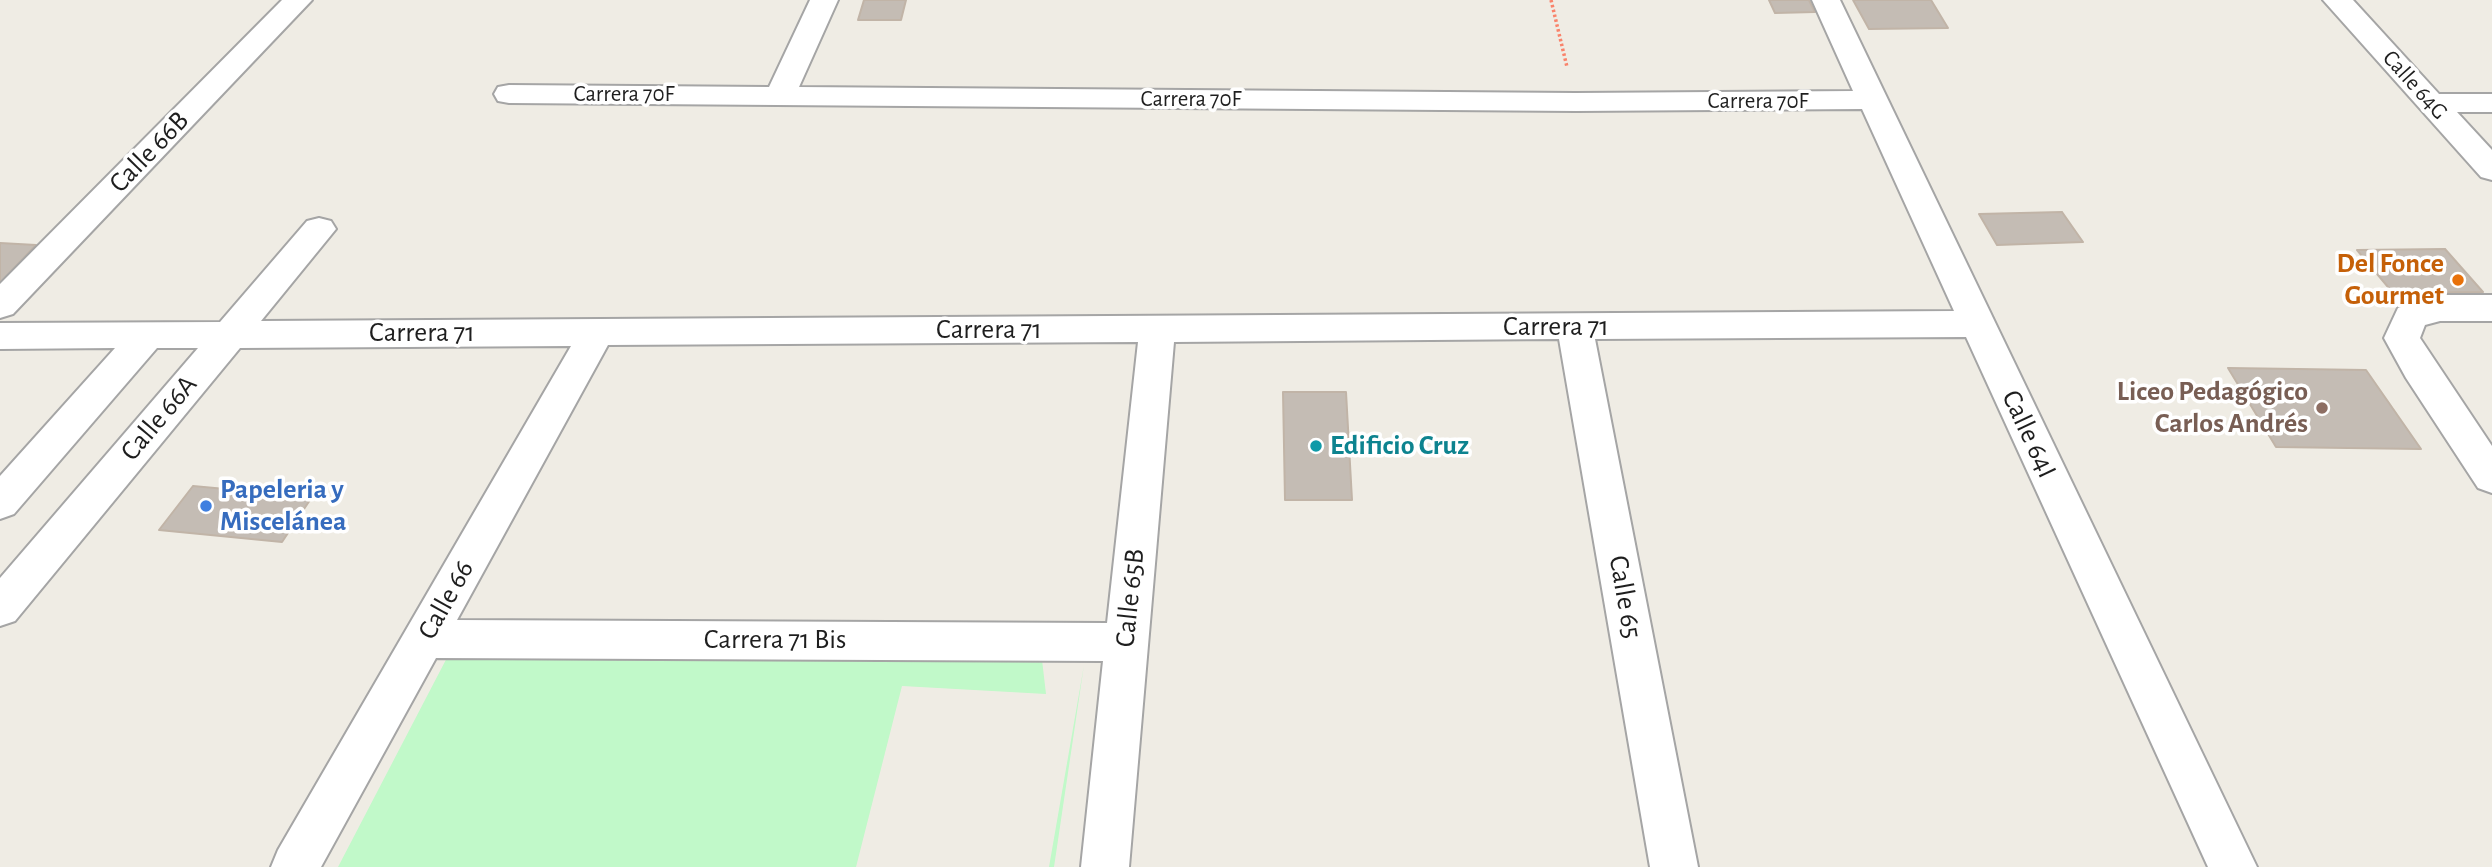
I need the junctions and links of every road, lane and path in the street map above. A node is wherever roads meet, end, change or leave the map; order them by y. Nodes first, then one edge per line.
1 (298, 0) edge
2 (824, 0) edge
3 (1551, 0) edge
4 (1825, 0) edge
5 (2337, 0) edge
6 (509, 94) dead end
7 (780, 95) junction
8 (1872, 100) junction
9 (1576, 102) junction
10 (2432, 103) junction
11 (2492, 103) edge
12 (2492, 170) edge
13 (319, 229) dead end
14 (0, 305) edge
15 (2492, 308) edge
16 (1977, 324) junction
17 (1575, 327) junction
18 (1157, 329) junction
19 (597, 332) junction
20 (148, 335) junction
21 (228, 335) junction
22 (0, 336) edge
23 (2492, 477) edge
24 (0, 503) edge
25 (0, 608) edge
26 (424, 639) junction
27 (1125, 642) junction
28 (295, 867) edge
29 (1105, 867) edge
30 (1674, 867) edge
31 (2232, 867) edge

1 - 14 street, Calle 66B
2 - 7 street
3 - 9 path
4 - 8 street, Calle 64I
5 - 10 street, Calle 64G
6 - 7 street, Carrera 70F
7 - 9 street, Carrera 70F
8 - 9 street, Carrera 70F
8 - 16 street, Calle 64I
10 - 11 street
10 - 12 street, Calle 64G
13 - 21 street, Calle 66A
15 - 23 street
16 - 17 street, Carrera 71
16 - 31 street, Calle 64I
17 - 18 street, Carrera 71
17 - 30 street, Calle 65
18 - 19 street, Carrera 71
18 - 27 street, Calle 65B
19 - 21 street, Carrera 71
19 - 26 street, Calle 66
20 - 21 street, Carrera 71
20 - 22 street, Carrera 71
20 - 24 street
21 - 25 street, Calle 66A
26 - 27 street, Carrera 71 Bis
26 - 28 street, Calle 66
27 - 29 street, Calle 65B

